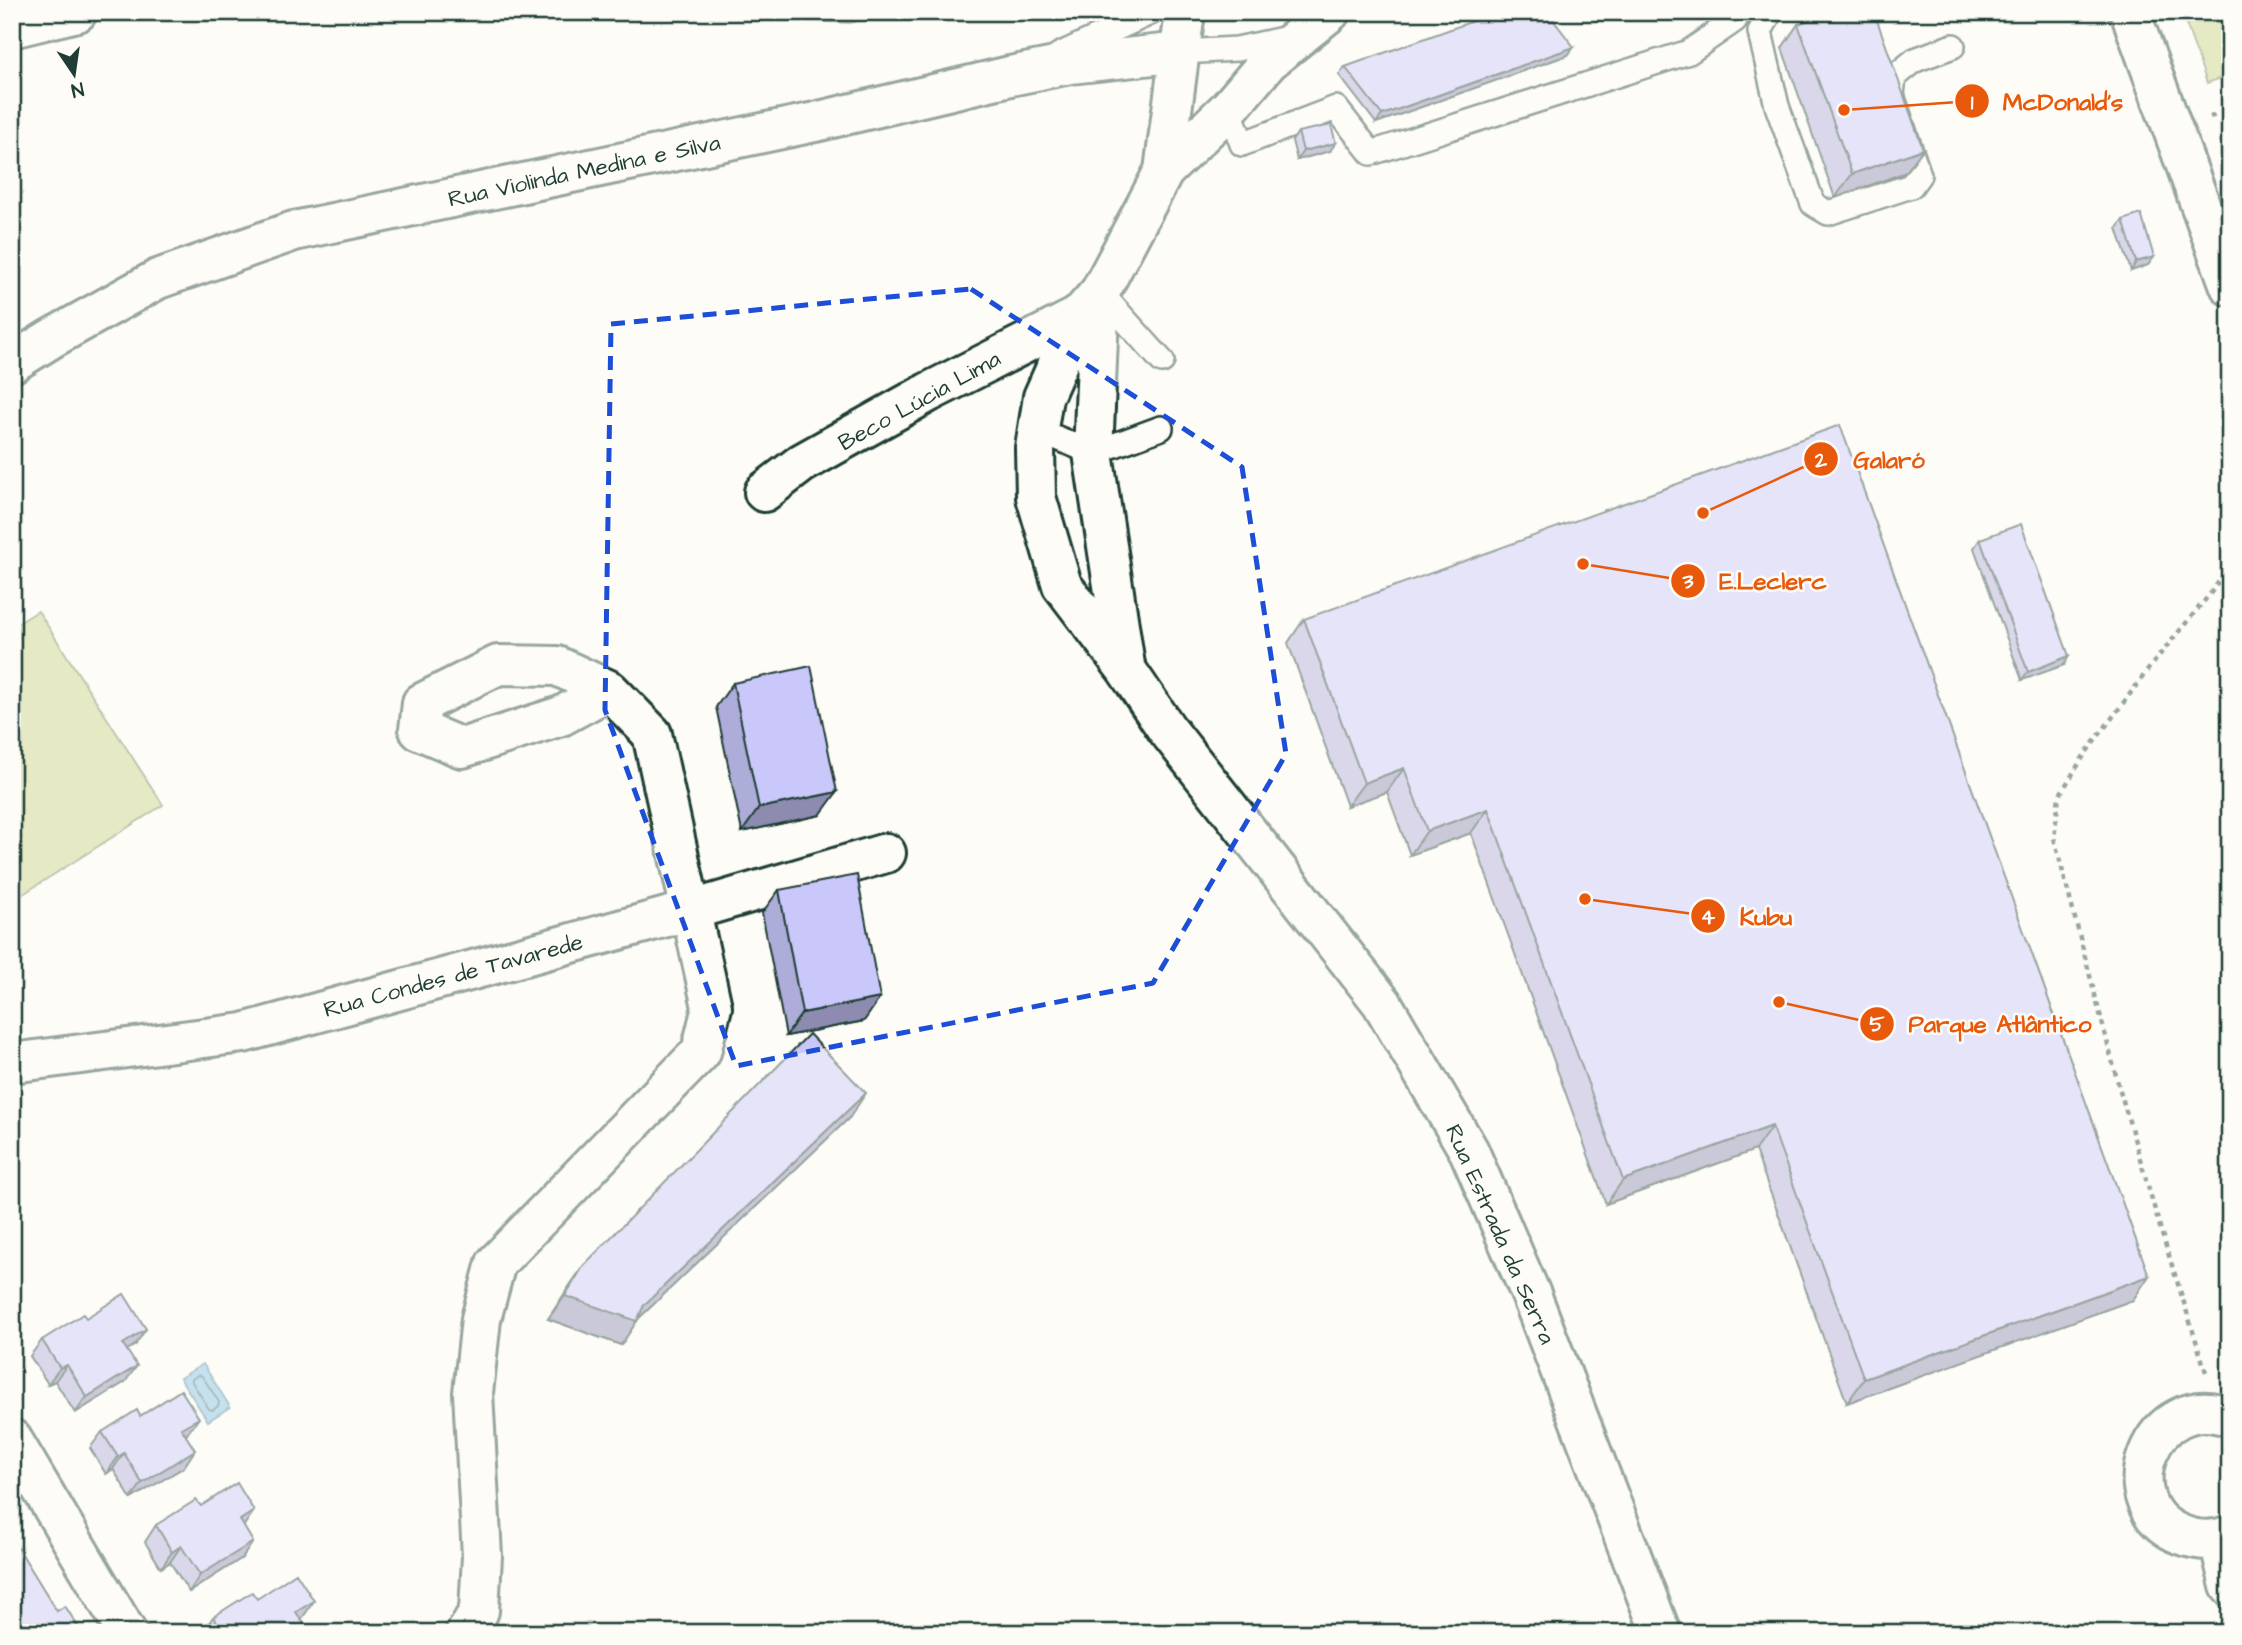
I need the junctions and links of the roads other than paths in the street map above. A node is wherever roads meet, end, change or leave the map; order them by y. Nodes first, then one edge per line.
1 (77, 12) edge
2 (1152, 12) edge
3 (1185, 12) edge
4 (1738, 12) edge
5 (1770, 12) edge
6 (2130, 12) edge
7 (1317, 23) edge
8 (12, 28) edge
9 (1953, 46) dead end
10 (1181, 52) junction
11 (1010, 76) junction
12 (1229, 108) junction
13 (1164, 171) junction
14 (2230, 286) edge
15 (1089, 304) junction
16 (1162, 361) dead end
17 (12, 363) edge
18 (1161, 428) dead end
19 (1038, 430) junction
20 (1093, 453) junction
21 (764, 492) dead end
22 (1126, 669) junction
23 (609, 690) dead end
24 (886, 853) dead end
25 (692, 910) junction
26 (12, 1063) edge
27 (2224, 1415) edge
28 (12, 1439) edge
29 (2224, 1537) edge
30 (2230, 1586) edge
31 (127, 1633) edge
32 (466, 1633) edge
33 (1661, 1633) edge

1 - 8 street
2 - 11 lane
3 - 10 street
4 - 12 lane
5 - 9 lane
6 - 14 street
7 - 10 lane
7 - 12 street
10 - 11 street, Rua Violinda Medina e Silva
10 - 13 street
11 - 17 street, Rua Violinda Medina e Silva
12 - 13 street
13 - 15 street, Rua Estrada da Serra
15 - 16 lane
15 - 19 street, Rua Estrada da Serra
15 - 20 street, Rua Estrada da Serra
15 - 21 street, Beco Lúcia Lima
18 - 20 lane
19 - 20 lane
19 - 22 street, Rua Estrada da Serra
20 - 22 street, Rua Estrada da Serra
22 - 33 street, Rua Estrada da Serra
23 - 25 street
24 - 25 street, Rua Condes de Tavarede
25 - 26 street, Rua Condes de Tavarede
25 - 32 street
27 - 29 street
28 - 31 street
29 - 30 street

